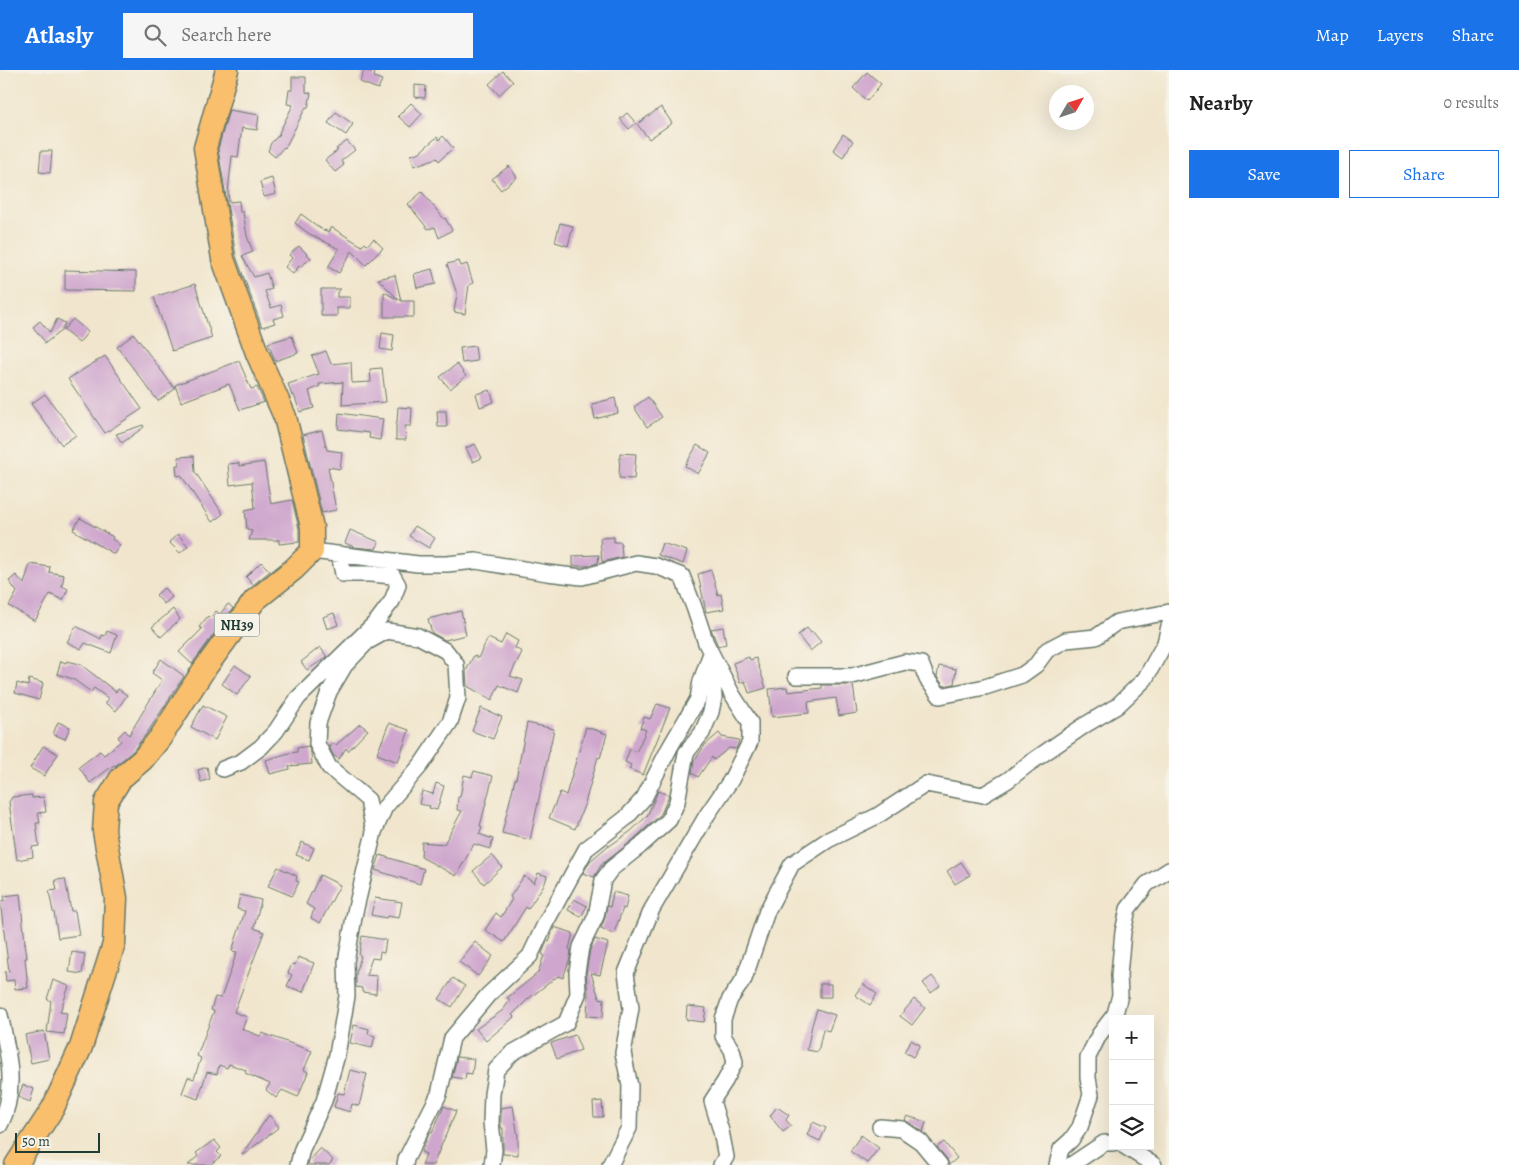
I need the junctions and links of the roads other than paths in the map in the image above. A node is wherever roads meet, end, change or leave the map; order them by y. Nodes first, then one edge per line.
1 (227, 70) edge
2 (312, 551) junction
3 (339, 554) junction
4 (1169, 612) edge
5 (376, 622) junction
6 (1169, 626) edge
7 (711, 653) junction
8 (345, 665) junction
9 (796, 676) dead end
10 (223, 769) dead end
11 (374, 832) junction
12 (1169, 870) edge
13 (0, 1015) edge
14 (0, 1125) edge
15 (880, 1127) dead end
16 (1109, 1143) edge
17 (1130, 1150) edge
18 (16, 1165) edge
19 (298, 1165) edge
20 (405, 1165) edge
21 (492, 1165) edge
22 (610, 1165) edge
23 (721, 1165) edge
24 (940, 1165) edge
25 (1057, 1165) edge
26 (1071, 1165) edge
27 (1154, 1165) edge

1 - 2 highway
2 - 3 street
2 - 18 highway, NH39
3 - 5 street
3 - 7 street
4 - 9 street
5 - 8 street
5 - 10 street
6 - 23 street
7 - 20 street
7 - 21 street
7 - 22 street
8 - 11 street
8 - 11 street
11 - 19 street
12 - 25 street
13 - 14 street
15 - 24 street
16 - 26 street
17 - 27 street

